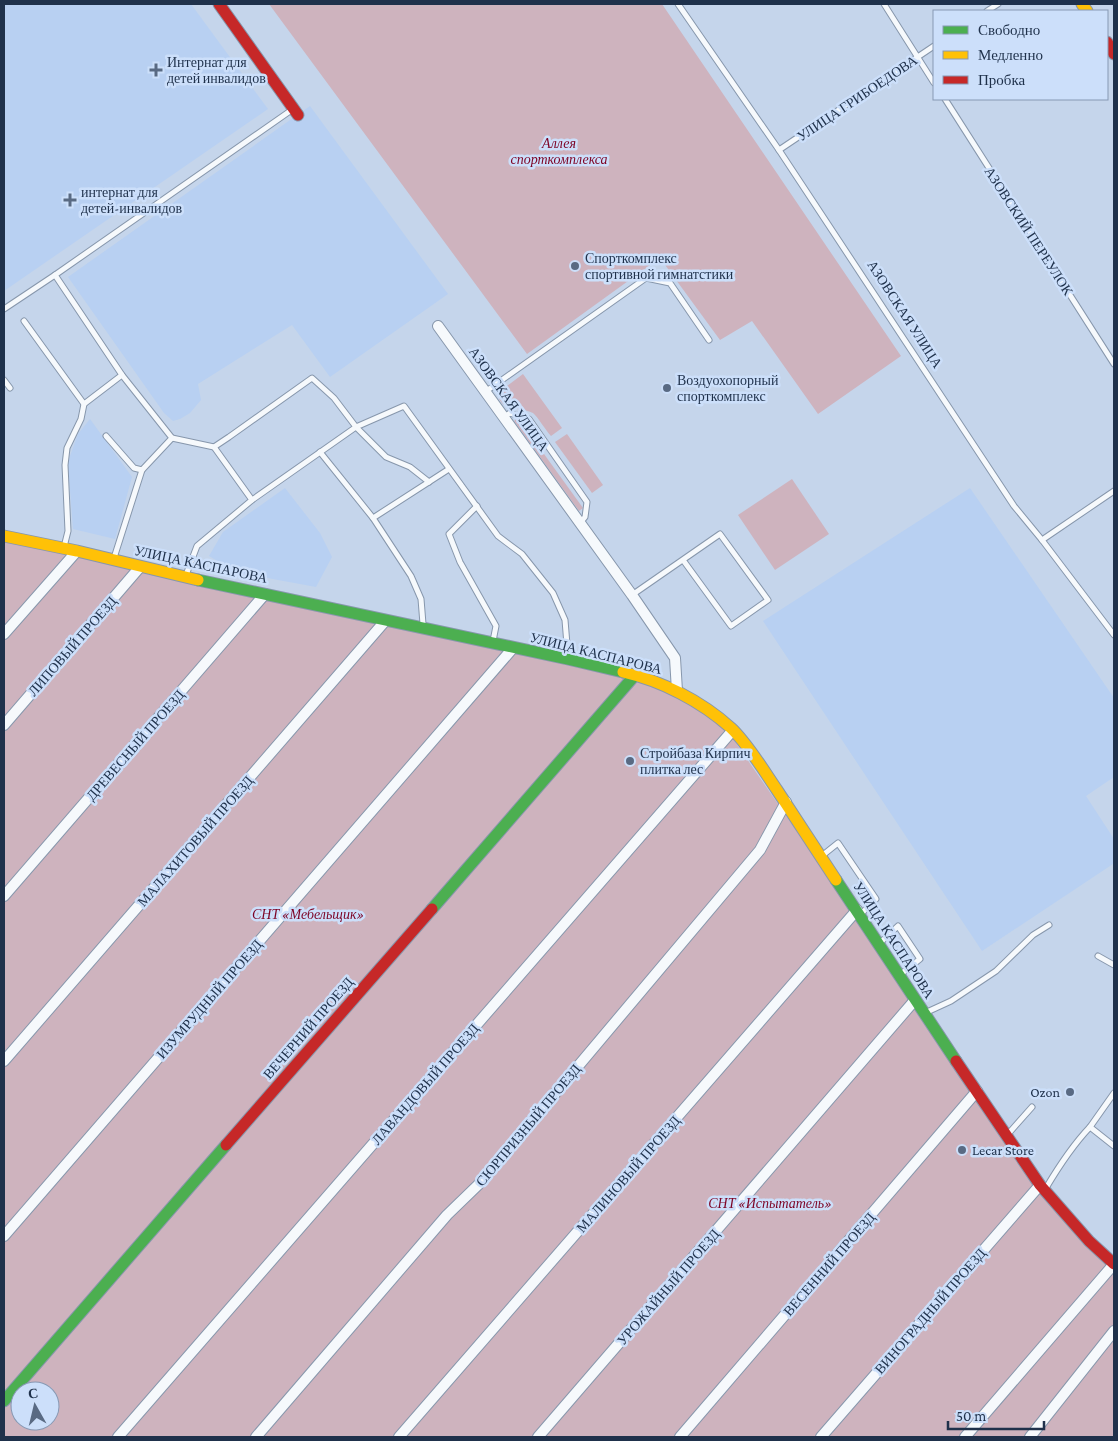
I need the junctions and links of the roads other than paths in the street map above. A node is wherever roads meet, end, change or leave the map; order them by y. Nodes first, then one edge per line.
1 (220, 4) edge
2 (678, 4) edge
3 (884, 4) edge
4 (933, 47) edge
5 (918, 57) junction
6 (933, 81) edge
7 (946, 100) edge
8 (296, 112) joint
9 (779, 150) junction
10 (55, 274) junction
11 (4, 309) edge
12 (24, 320) dead end
13 (438, 326) dead end
14 (709, 340) dead end
15 (1114, 364) edge
16 (122, 375) junction
17 (4, 380) edge
18 (10, 388) dead end
19 (485, 392) junction
20 (84, 404) junction
21 (503, 417) junction
22 (356, 427) junction
23 (106, 436) dead end
24 (172, 438) junction
25 (214, 447) junction
26 (320, 452) junction
27 (449, 469) junction
28 (142, 470) junction
29 (428, 482) junction
30 (1114, 491) edge
31 (252, 500) junction
32 (476, 506) junction
33 (373, 518) junction
34 (580, 523) junction
35 (4, 536) edge
36 (1042, 540) junction
37 (64, 549) junction
38 (77, 551) junction
39 (113, 560) junction
40 (683, 560) junction
41 (140, 567) junction
42 (186, 577) junction
43 (265, 594) junction
44 (632, 595) junction
45 (386, 620) junction
46 (423, 629) junction
47 (4, 634) edge
48 (1114, 635) edge
49 (492, 643) junction
50 (513, 648) junction
51 (568, 659) junction
52 (635, 675) junction
53 (677, 691) junction
54 (4, 725) edge
55 (733, 730) junction
56 (786, 802) junction
57 (821, 856) junction
58 (4, 896) edge
59 (858, 913) junction
60 (1049, 925) dead end
61 (878, 944) junction
62 (1098, 956) dead end
63 (1114, 965) edge
64 (899, 976) junction
65 (915, 1000) junction
66 (924, 1013) junction
67 (4, 1061) edge
68 (977, 1091) junction
69 (1114, 1093) edge
70 (1032, 1107) dead end
71 (1090, 1127) junction
72 (1007, 1135) junction
73 (1114, 1146) edge
74 (1042, 1187) junction
75 (4, 1236) edge
76 (1114, 1264) edge
77 (1114, 1330) edge
78 (4, 1401) edge
79 (118, 1437) edge
80 (256, 1437) edge
81 (399, 1437) edge
82 (538, 1437) edge
83 (680, 1437) edge
84 (821, 1437) edge
85 (965, 1437) edge
86 (1030, 1437) edge

1 - 8 main road
2 - 9 lane, АЗОВСКАЯ УЛИЦА
3 - 5 lane
4 - 5 lane, УЛИЦА ГРИБОЕДОВА
5 - 6 lane
5 - 9 lane, УЛИЦА ГРИБОЕДОВА
7 - 15 lane, АЗОВСКИЙ ПЕРЕУЛОК
8 - 10 lane
9 - 36 lane, АЗОВСКАЯ УЛИЦА
10 - 11 lane
10 - 16 lane
12 - 20 lane
13 - 19 street, АЗОВСКАЯ УЛИЦА
14 - 19 lane
16 - 20 lane
16 - 24 lane
17 - 18 lane
19 - 21 street, АЗОВСКАЯ УЛИЦА
20 - 37 lane
21 - 34 street, АЗОВСКАЯ УЛИЦА
21 - 34 lane
22 - 25 lane
22 - 26 lane
22 - 27 lane
22 - 29 lane
23 - 28 lane
24 - 25 lane
24 - 28 lane
25 - 31 lane
26 - 31 lane
26 - 33 lane
27 - 29 lane
27 - 32 lane
28 - 39 lane
29 - 33 lane
30 - 36 lane
31 - 42 lane
32 - 49 lane
32 - 51 lane
33 - 46 lane
34 - 44 street, АЗОВСКАЯ УЛИЦА
35 - 37 main road, УЛИЦА КАСПАРОВА
36 - 48 lane, АЗОВСКАЯ УЛИЦА
37 - 38 main road, УЛИЦА КАСПАРОВА
38 - 39 main road, УЛИЦА КАСПАРОВА
38 - 47 street
39 - 41 main road, УЛИЦА КАСПАРОВА
40 - 40 lane
40 - 44 lane
41 - 42 main road, УЛИЦА КАСПАРОВА
41 - 54 street, ЛИПОВЫЙ ПРОЕЗД
42 - 43 main road, УЛИЦА КАСПАРОВА
43 - 45 main road, УЛИЦА КАСПАРОВА
43 - 58 street, ДРЕВЕСНЫЙ ПРОЕЗД
44 - 53 street, АЗОВСКАЯ УЛИЦА
45 - 46 main road, УЛИЦА КАСПАРОВА
45 - 67 street, МАЛАХИТОВЫЙ ПРОЕЗД
46 - 49 main road, УЛИЦА КАСПАРОВА
49 - 50 main road, УЛИЦА КАСПАРОВА
50 - 51 main road, УЛИЦА КАСПАРОВА
50 - 75 street, ИЗУМРУДНЫЙ ПРОЕЗД
51 - 52 main road, УЛИЦА КАСПАРОВА
52 - 53 main road, УЛИЦА КАСПАРОВА
52 - 78 main road, ВЕЧЕРНИЙ ПРОЕЗД
53 - 55 main road, УЛИЦА КАСПАРОВА
55 - 56 main road, УЛИЦА КАСПАРОВА
55 - 79 street, ЛАВАНДОВЫЙ ПРОЕЗД
56 - 57 main road, УЛИЦА КАСПАРОВА
56 - 80 street, СЮРПРИЗНЫЙ ПРОЕЗД
57 - 59 main road, УЛИЦА КАСПАРОВА
57 - 59 lane
59 - 61 main road, УЛИЦА КАСПАРОВА
59 - 81 street, МАЛИНОВЫЙ ПРОЕЗД
60 - 66 lane
61 - 64 main road, УЛИЦА КАСПАРОВА
61 - 64 lane
62 - 63 lane
64 - 65 main road, УЛИЦА КАСПАРОВА
65 - 66 main road, УЛИЦА КАСПАРОВА
65 - 82 street, УРОЖАЙНЫЙ ПРОЕЗД
66 - 68 main road, УЛИЦА КАСПАРОВА
68 - 72 main road, УЛИЦА КАСПАРОВА
68 - 83 street, ВЕСЕННИЙ ПРОЕЗД
69 - 71 lane
70 - 72 lane
71 - 73 lane
71 - 74 lane
72 - 74 main road, УЛИЦА КАСПАРОВА
74 - 76 main road, УЛИЦА КАСПАРОВА
74 - 84 street, ВИНОГРАДНЫЙ ПРОЕЗД
76 - 85 street
77 - 86 street

